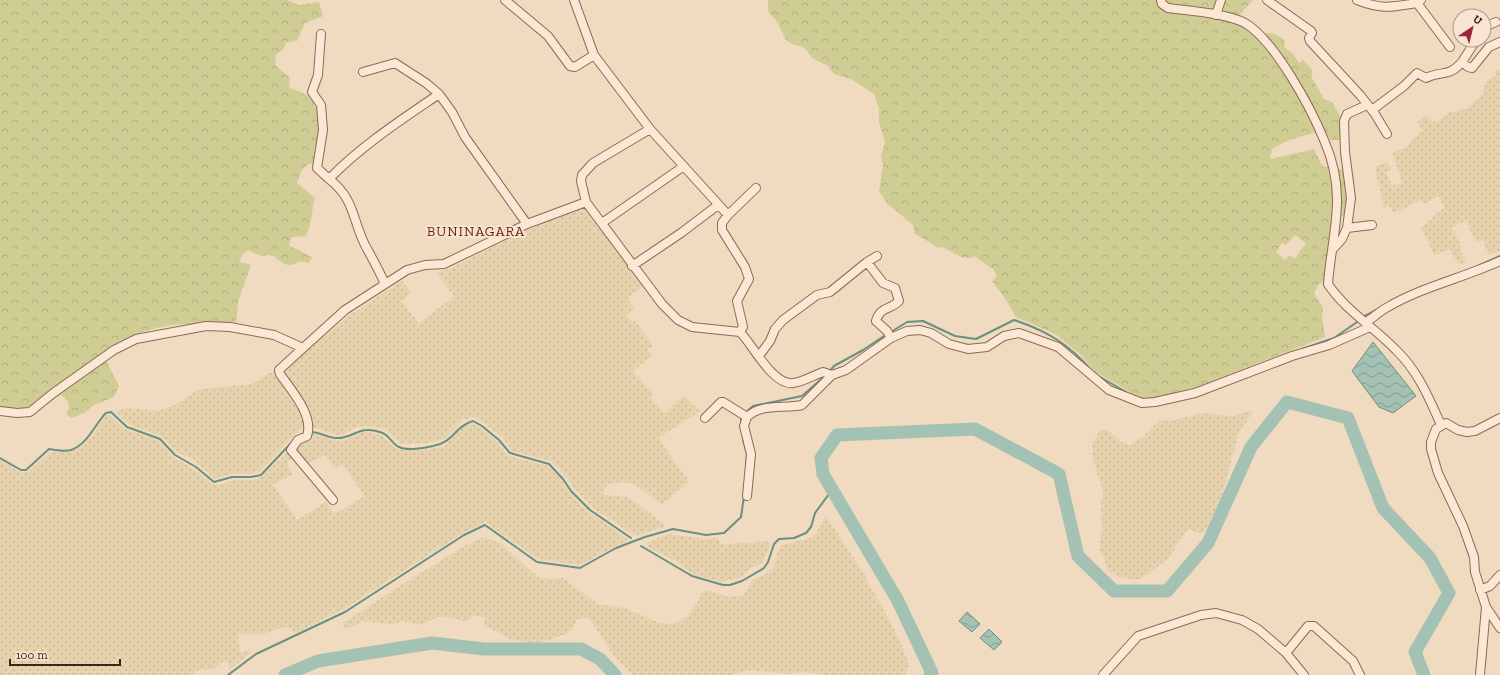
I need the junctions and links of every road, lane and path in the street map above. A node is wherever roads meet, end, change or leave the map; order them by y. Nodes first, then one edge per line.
1 (505, 0) edge
2 (574, 0) edge
3 (1161, 0) edge
4 (1221, 0) edge
5 (1267, 0) edge
6 (1357, 0) edge
7 (1419, 2) edge
8 (1216, 15) junction
9 (1496, 22) dead end
10 (1492, 24) edge
11 (321, 34) dead end
12 (1500, 42) edge
13 (1450, 47) dead end
14 (1471, 48) edge
15 (594, 55) junction
16 (1462, 62) junction
17 (364, 72) dead end
18 (439, 94) junction
19 (1369, 108) junction
20 (650, 129) junction
21 (1387, 134) dead end
22 (684, 166) junction
23 (329, 179) junction
24 (756, 188) dead end
25 (586, 202) junction
26 (718, 205) junction
27 (728, 215) junction
28 (602, 223) junction
29 (527, 224) junction
30 (1372, 225) dead end
31 (1347, 228) junction
32 (1333, 249) junction
33 (877, 256) dead end
34 (1500, 261) edge
35 (867, 262) junction
36 (632, 266) junction
37 (385, 284) junction
38 (1368, 324) junction
39 (740, 332) junction
40 (889, 335) junction
41 (303, 348) junction
42 (759, 356) junction
43 (829, 374) junction
44 (0, 411) edge
45 (745, 416) junction
46 (705, 418) dead end
47 (1500, 418) edge
48 (1441, 425) junction
49 (747, 496) dead end
50 (334, 500) dead end
51 (1500, 575) edge
52 (1480, 590) junction
53 (1486, 607) junction
54 (1500, 628) edge
55 (1286, 653) junction
56 (1103, 675) edge
57 (1304, 675) edge
58 (1360, 675) edge
59 (1480, 675) edge

1 - 15 street
2 - 15 street
3 - 8 street
4 - 8 street
5 - 19 street
6 - 7 street
7 - 13 street
8 - 32 street
9 - 10 street
11 - 23 street
12 - 16 street
14 - 16 street
15 - 20 street
16 - 19 street
17 - 18 street
18 - 23 street
18 - 29 street
19 - 21 street
19 - 31 street
20 - 22 street
20 - 25 street
22 - 26 street
22 - 28 street
23 - 37 street
24 - 27 street
25 - 28 street
25 - 29 street
26 - 27 street
26 - 36 street
27 - 39 street
28 - 36 street
29 - 37 street
30 - 31 street
31 - 32 street
32 - 38 street
33 - 35 street
34 - 38 street
35 - 40 street
35 - 42 street
36 - 39 street
37 - 41 street
38 - 40 street
38 - 48 street
39 - 42 street
40 - 43 street
41 - 44 street
41 - 50 street
42 - 43 street
43 - 45 street
45 - 46 street
45 - 49 street
47 - 48 street
48 - 52 street
51 - 52 street
52 - 53 street
53 - 54 street
53 - 59 street
55 - 56 street
55 - 57 street
55 - 58 street

